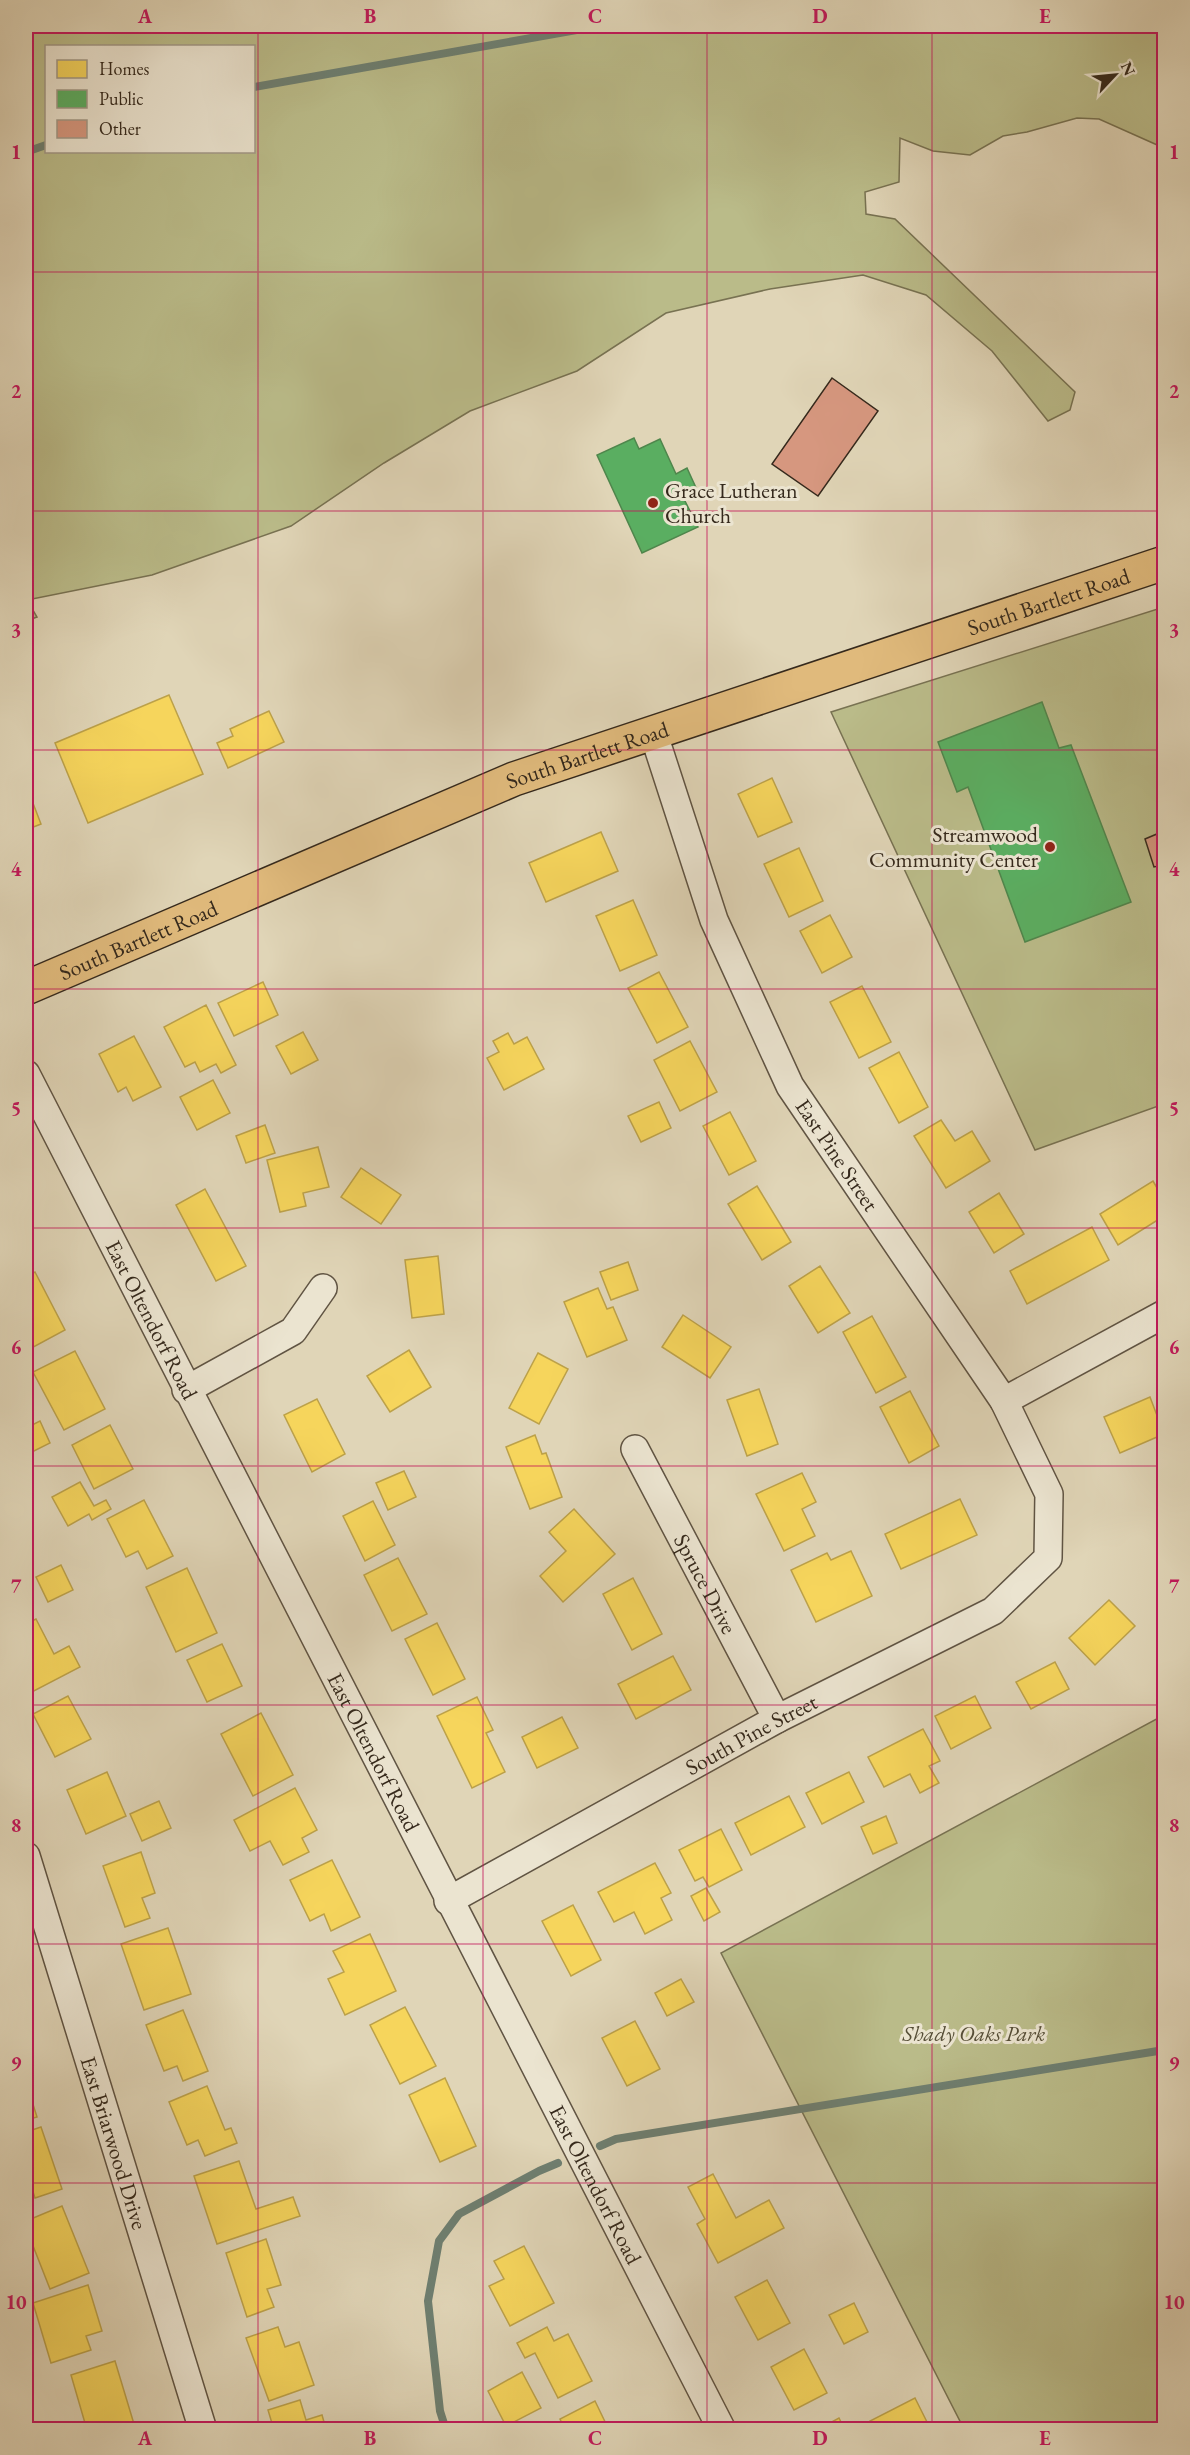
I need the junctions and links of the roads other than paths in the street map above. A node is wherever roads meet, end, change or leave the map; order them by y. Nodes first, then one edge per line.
1 (1164, 563) edge
2 (653, 732) junction
3 (26, 988) edge
4 (26, 1074) edge
5 (323, 1288) dead end
6 (1164, 1314) edge
7 (186, 1390) junction
8 (1004, 1401) junction
9 (635, 1449) dead end
10 (1048, 1558) joint
11 (777, 1719) junction
12 (26, 1856) edge
13 (448, 1901) junction
14 (203, 2430) edge
15 (722, 2430) edge

1 - 2 main road, South Bartlett Road
2 - 3 main road, South Bartlett Road
2 - 8 street, East Pine Street
4 - 7 street, East Oltendorf Road
5 - 7 street
6 - 8 street
7 - 13 street, East Oltendorf Road
8 - 10 street, East Pine Street
9 - 11 street, Spruce Drive
10 - 11 street, South Pine Street
11 - 13 street, South Pine Street
12 - 14 street, East Briarwood Drive
13 - 15 street, East Oltendorf Road

